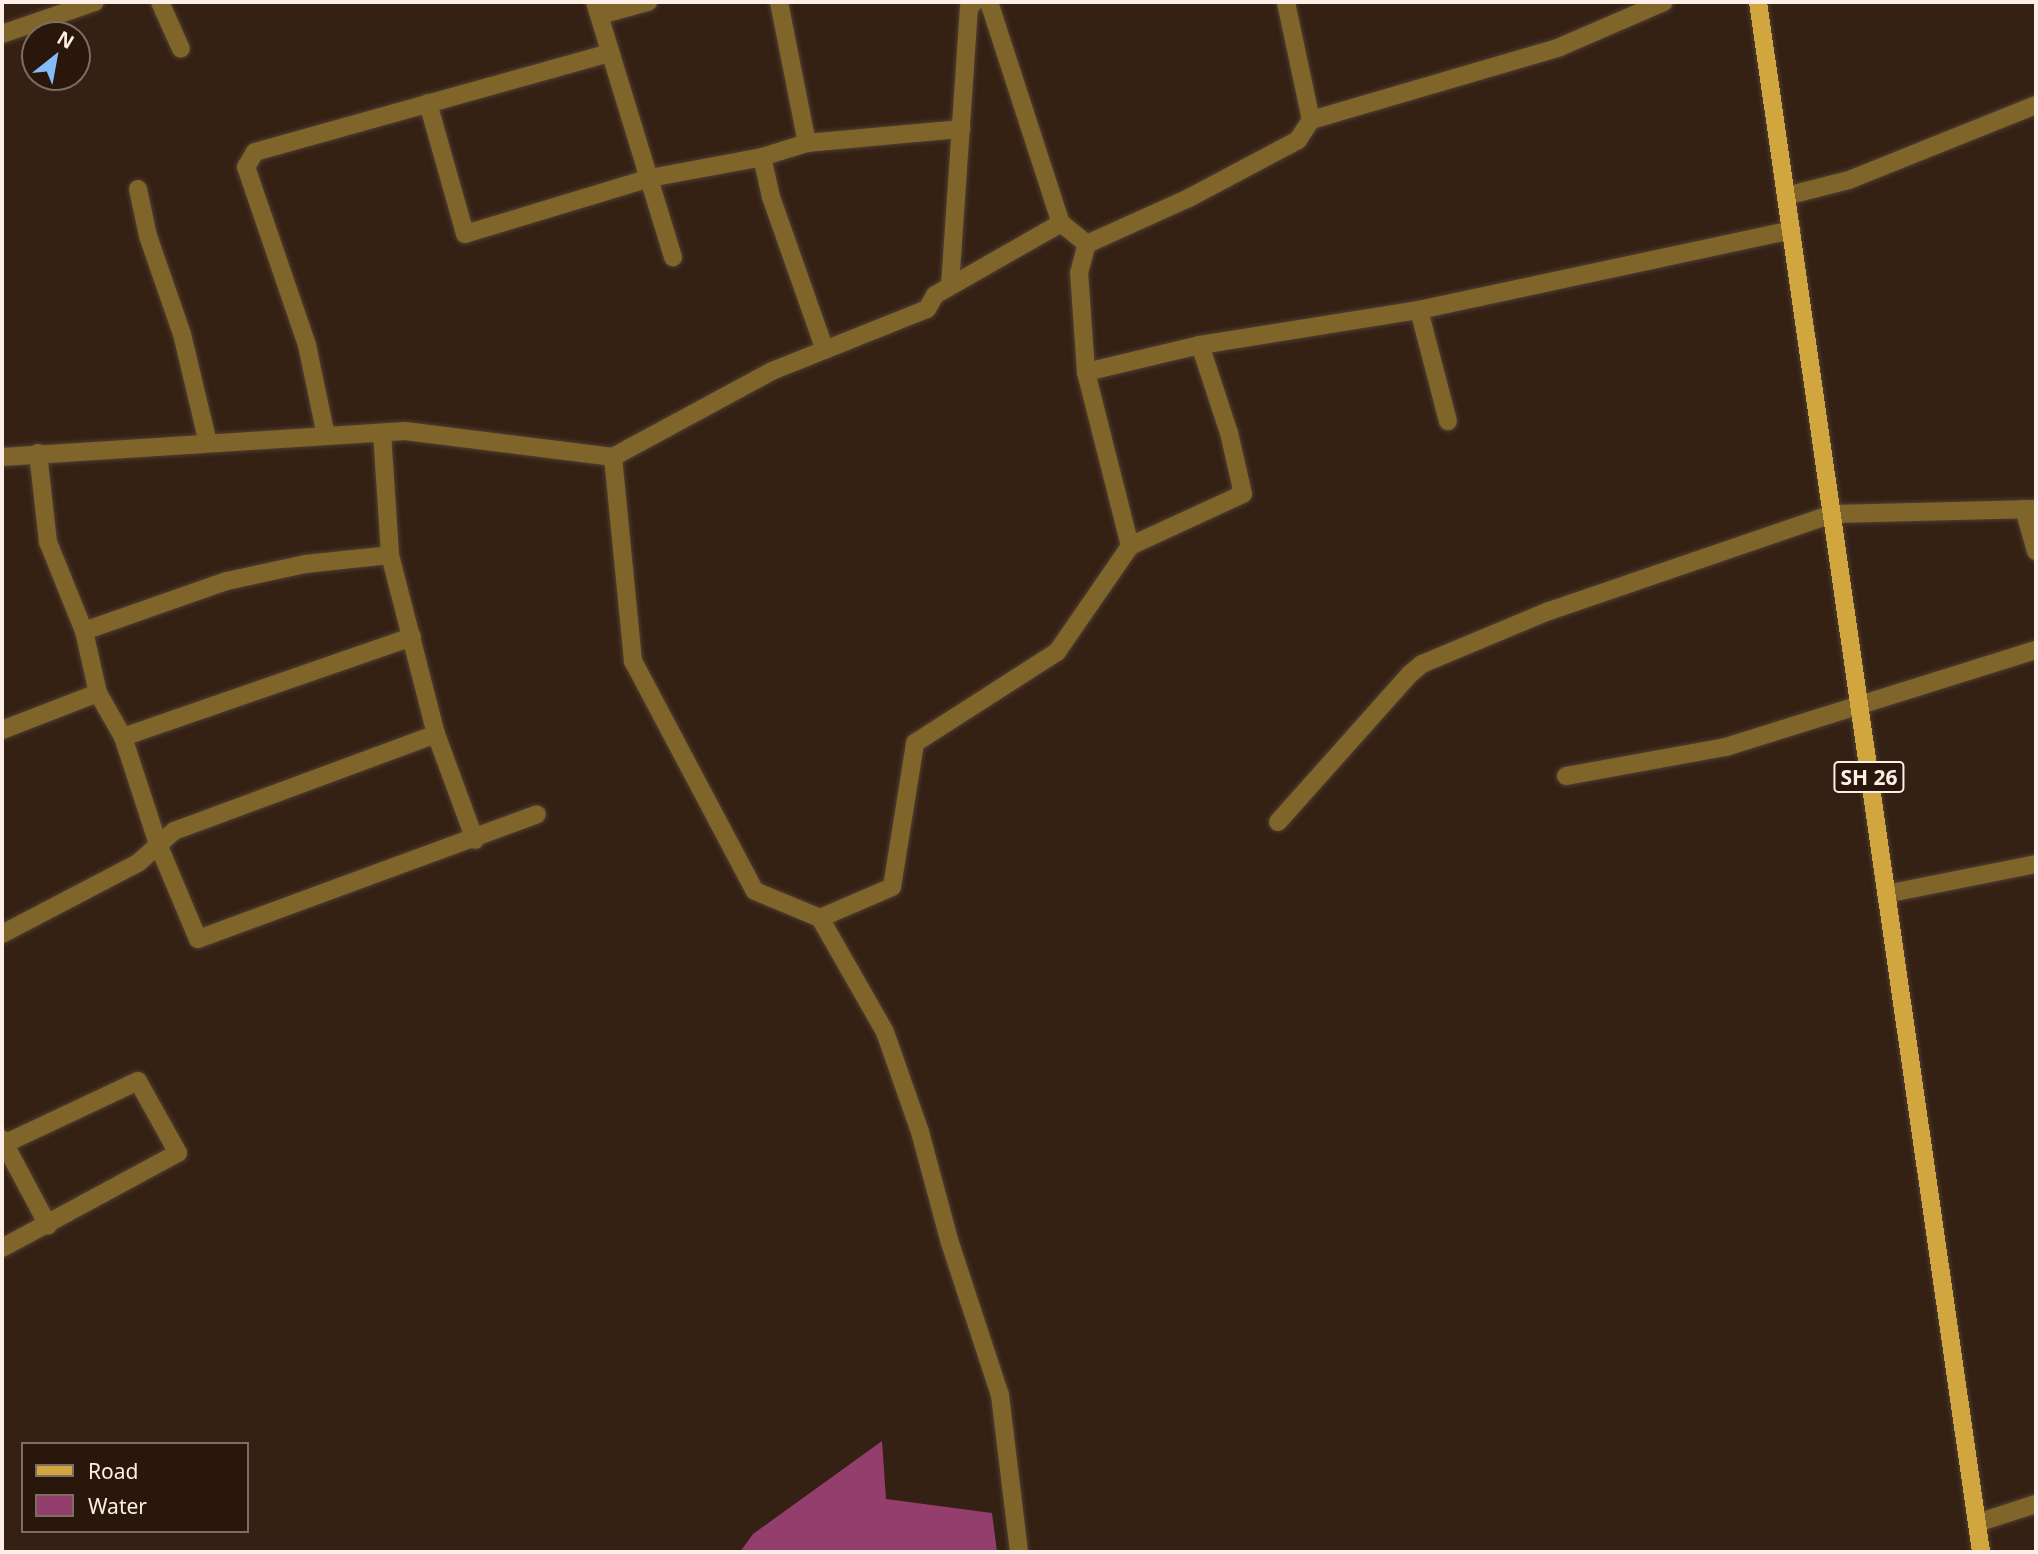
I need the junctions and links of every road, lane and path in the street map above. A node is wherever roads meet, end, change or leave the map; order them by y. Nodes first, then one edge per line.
1 (95, 2) edge
2 (160, 2) edge
3 (648, 2) edge
4 (779, 2) edge
5 (974, 2) edge
6 (989, 2) edge
7 (1286, 2) edge
8 (1664, 2) edge
9 (1758, 2) edge
10 (598, 9) edge
11 (2, 34) edge
12 (181, 49) dead end
13 (609, 53) junction
14 (428, 103) junction
15 (2036, 105) edge
16 (1311, 120) junction
17 (961, 129) junction
18 (807, 143) junction
19 (762, 158) junction
20 (650, 178) junction
21 (138, 188) dead end
22 (1786, 196) junction
23 (1061, 223) junction
24 (1791, 230) junction
25 (1087, 244) junction
26 (673, 257) dead end
27 (950, 286) junction
28 (1419, 310) junction
29 (1200, 345) junction
30 (825, 350) junction
31 (1086, 372) junction
32 (1447, 421) dead end
33 (382, 433) junction
34 (326, 436) junction
35 (208, 443) junction
36 (38, 453) junction
37 (2, 457) edge
38 (613, 457) junction
39 (2030, 509) edge
40 (1832, 514) junction
41 (1130, 546) junction
42 (2036, 551) edge
43 (390, 555) junction
44 (83, 631) junction
45 (412, 637) junction
46 (2036, 650) edge
47 (98, 693) junction
48 (1859, 707) junction
49 (2, 730) edge
50 (436, 734) junction
51 (123, 737) junction
52 (1566, 776) dead end
53 (537, 814) dead end
54 (1278, 821) dead end
55 (475, 840) junction
56 (158, 844) junction
57 (2036, 864) edge
58 (1886, 894) junction
59 (820, 918) junction
60 (2, 934) edge
61 (3, 1141) edge
62 (48, 1225) junction
63 (2, 1248) edge
64 (2036, 1504) edge
65 (1977, 1523) junction
66 (1019, 1552) edge
67 (1981, 1552) edge

1 - 11 street
2 - 12 street
3 - 10 street
4 - 18 street
5 - 17 street
6 - 23 street
7 - 16 street
8 - 16 street
9 - 22 main road, SH 26
10 - 13 street
13 - 14 street
13 - 20 street
14 - 20 street
14 - 34 street
15 - 22 street
16 - 25 street
17 - 18 street
17 - 27 street
18 - 19 street
19 - 20 street
19 - 30 street
20 - 26 street
21 - 35 street
22 - 24 main road, SH 26
23 - 25 street
23 - 27 street
24 - 28 street
24 - 40 main road, SH 26
25 - 31 street
27 - 30 street
28 - 29 street
28 - 32 street
29 - 31 street
29 - 41 street
30 - 38 street
31 - 41 street
33 - 34 street
33 - 38 street
33 - 43 street
34 - 35 street
35 - 36 street
36 - 37 street
36 - 44 street
38 - 59 street
39 - 40 street
39 - 42 street
40 - 48 main road, SH 26
40 - 54 street
41 - 59 street
43 - 44 street
43 - 45 street
44 - 47 street
45 - 50 street
45 - 51 street
46 - 48 street
47 - 49 street
47 - 51 street
48 - 52 street
48 - 58 main road, SH 26
50 - 55 street
50 - 56 street
51 - 56 street
53 - 55 street
55 - 56 street
56 - 60 street
57 - 58 street
58 - 65 main road, SH 26
59 - 66 street
61 - 62 street
61 - 62 street
62 - 63 street
64 - 65 street
65 - 67 main road, SH 26

